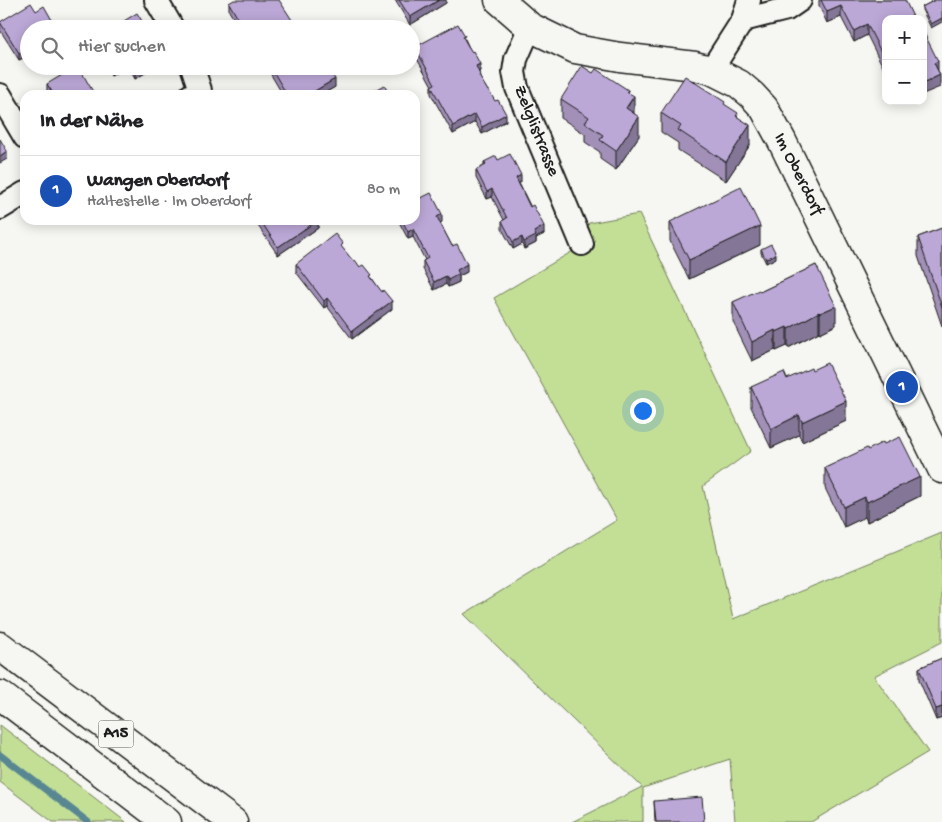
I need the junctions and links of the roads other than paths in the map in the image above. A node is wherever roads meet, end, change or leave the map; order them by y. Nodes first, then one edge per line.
1 (156, 0) edge
2 (499, 0) edge
3 (800, 0) edge
4 (746, 10) edge
5 (168, 20) edge
6 (530, 27) junction
7 (711, 70) junction
8 (195, 75) edge
9 (200, 90) edge
10 (0, 95) edge
11 (20, 129) edge
12 (20, 196) edge
13 (0, 208) edge
14 (582, 244) dead end
15 (942, 469) edge
16 (0, 646) edge
17 (0, 695) edge
18 (168, 822) edge
19 (233, 822) edge

1 - 5 street
2 - 6 main road
3 - 4 street
4 - 7 street
6 - 7 main road, Im Oberdorf
6 - 14 street, Zelglistrasse
7 - 15 main road, Im Oberdorf
8 - 9 street
10 - 11 street
12 - 13 street
16 - 19 main road, A15
17 - 18 main road, A15

